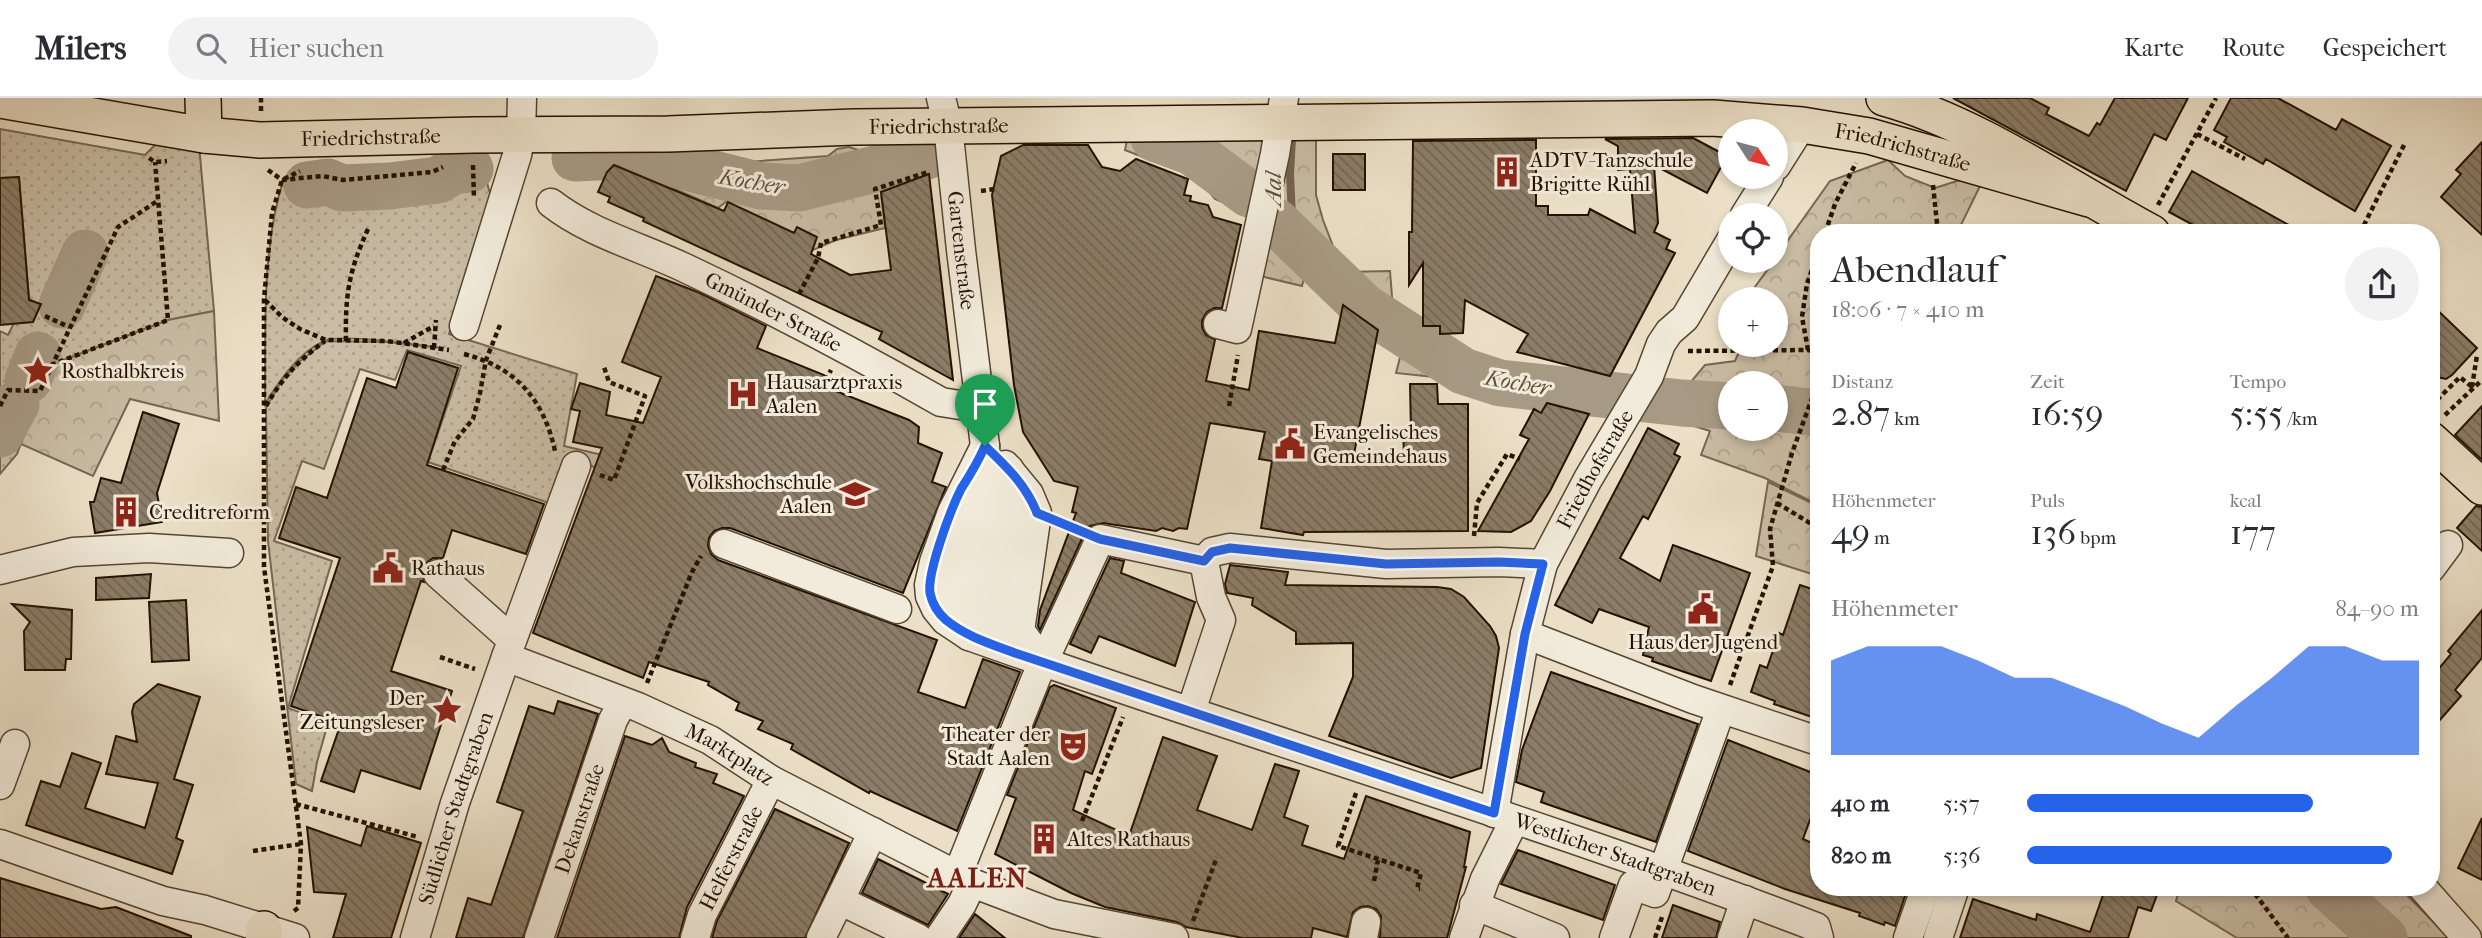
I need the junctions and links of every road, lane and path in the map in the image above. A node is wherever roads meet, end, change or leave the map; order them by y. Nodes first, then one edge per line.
1 (203, 98) edge
2 (522, 98) edge
3 (1884, 98) edge
4 (2216, 98) edge
5 (0, 100) edge
6 (1282, 111) edge
7 (944, 112) edge
8 (1811, 112) edge
9 (1712, 117) edge
10 (521, 134) junction
11 (2197, 134) junction
12 (204, 135) junction
13 (2405, 143) dead end
14 (1788, 147) edge
15 (2245, 159) dead end
16 (155, 162) dead end
17 (952, 164) junction
18 (447, 166) dead end
19 (1933, 183) dead end
20 (2089, 199) junction
21 (159, 200) junction
22 (551, 202) dead end
23 (1937, 224) edge
24 (2136, 224) edge
25 (2152, 224) edge
26 (2364, 224) edge
27 (368, 229) dead end
28 (1718, 262) edge
29 (1810, 275) edge
30 (264, 299) junction
31 (45, 316) dead end
32 (787, 317) junction
33 (1685, 318) junction
34 (500, 325) dead end
35 (464, 326) dead end
36 (69, 327) junction
37 (434, 327) dead end
38 (1227, 327) joint
39 (326, 340) junction
40 (346, 341) junction
41 (403, 343) junction
42 (1808, 350) joint
43 (1674, 351) junction
44 (2477, 355) dead end
45 (486, 360) junction
46 (51, 365) junction
47 (604, 367) dead end
48 (2482, 380) edge
49 (1646, 381) junction
50 (2472, 387) junction
51 (2440, 397) edge
52 (1810, 401) edge
53 (979, 402) junction
54 (0, 406) edge
55 (1229, 406) dead end
56 (264, 407) junction
57 (2440, 425) edge
58 (2440, 433) edge
59 (981, 456) junction
60 (1520, 459) dead end
61 (567, 464) junction
62 (443, 470) dead end
63 (2482, 487) edge
64 (1477, 503) dead end
65 (1777, 503) junction
66 (1810, 523) edge
67 (724, 544) joint
68 (2448, 545) dead end
69 (229, 553) dead end
70 (2440, 556) edge
71 (1204, 561) junction
72 (1543, 564) junction
73 (0, 570) edge
74 (438, 574) dead end
75 (897, 609) dead end
76 (1525, 634) junction
77 (1017, 642) junction
78 (440, 657) dead end
79 (498, 661) junction
80 (1045, 663) junction
81 (1132, 693) junction
82 (631, 705) junction
83 (1721, 709) junction
84 (1191, 712) junction
85 (1810, 738) edge
86 (15, 744) dead end
87 (1364, 769) junction
88 (771, 780) junction
89 (0, 785) edge
90 (296, 804) junction
91 (1504, 817) junction
92 (1082, 821) dead end
93 (873, 832) junction
94 (443, 843) junction
95 (0, 844) edge
96 (300, 844) junction
97 (253, 851) dead end
98 (1217, 857) dead end
99 (1378, 860) junction
100 (1662, 869) junction
101 (965, 880) junction
102 (1374, 881) dead end
103 (1420, 889) dead end
104 (1923, 896) edge
105 (1952, 896) edge
106 (2257, 896) edge
107 (2429, 896) edge
108 (1745, 900) junction
109 (841, 901) junction
110 (1474, 905) junction
111 (1054, 926) edge
112 (902, 932) edge
113 (1183, 932) edge
114 (274, 935) edge
115 (1140, 935) edge
116 (415, 938) edge
117 (539, 938) edge
118 (695, 938) edge
119 (821, 938) edge
120 (939, 938) edge
121 (1464, 938) edge
122 (1555, 938) edge
123 (1614, 938) edge
124 (1732, 938) edge
125 (1819, 938) edge
126 (1908, 938) edge
127 (1938, 938) edge
128 (2288, 938) edge
129 (2467, 938) edge

1 - 12 main road
2 - 10 street
3 - 20 main road, Friedrichstraße
4 - 11 path
5 - 12 main road, Friedrichstraße
6 - 7 main road, Friedrichstraße
6 - 9 main road, Friedrichstraße
6 - 38 street
7 - 10 main road, Friedrichstraße
7 - 17 street, Gartenstraße
8 - 9 main road, Friedrichstraße
8 - 14 street
8 - 20 main road, Friedrichstraße
10 - 12 main road, Friedrichstraße
10 - 35 street
11 - 15 path
11 - 25 path
13 - 26 path
16 - 21 path
17 - 32 path
17 - 53 street, Gartenstraße
18 - 30 path
19 - 23 path
20 - 24 main road, Friedrichstraße
21 - 36 path
21 - 46 path
22 - 32 street, Gmünder Straße
27 - 40 path
28 - 33 street, Friedhofstraße
29 - 42 path
30 - 39 path
30 - 56 path
31 - 36 path
32 - 53 street, Gmünder Straße
33 - 43 street, Friedhofstraße
33 - 49 street, Friedhofstraße
34 - 45 path
36 - 46 path
37 - 41 path
38 - 55 path
39 - 40 path
39 - 56 path
40 - 41 path
41 - 45 path
42 - 43 path
43 - 49 street, Friedhofstraße
44 - 50 path
45 - 61 path
45 - 62 path
46 - 54 path
47 - 61 path
48 - 50 path
49 - 72 street, Friedhofstraße
50 - 51 path
50 - 57 path
52 - 65 path
53 - 59 street
56 - 90 path
58 - 63 main road
59 - 77 street
59 - 77 street
59 - 77 street
60 - 64 path
61 - 79 street, Südlicher Stadtgraben
65 - 66 path
65 - 83 path
67 - 75 street
67 - 82 path
68 - 70 street
69 - 73 street
71 - 72 street
71 - 80 street
71 - 84 street
72 - 76 street, Friedhofstraße
74 - 79 street, Marktplatz
76 - 83 street
76 - 91 street, Friedhofstraße
77 - 80 street
78 - 79 path
79 - 82 street, Marktplatz
79 - 94 street, Südlicher Stadtgraben
80 - 81 street, Westlicher Stadtgraben
80 - 101 street
81 - 84 street, Westlicher Stadtgraben
81 - 92 path
82 - 88 street, Marktplatz
82 - 117 street, Dekanstraße
83 - 85 street
83 - 100 street
84 - 87 street, Westlicher Stadtgraben
86 - 89 street
87 - 91 street, Westlicher Stadtgraben
87 - 99 path
88 - 93 street, Marktplatz
88 - 118 street, Helferstraße
90 - 94 path
90 - 96 path
91 - 100 street, Westlicher Stadtgraben
91 - 110 street, Friedhofstraße
93 - 101 street, Marktplatz
93 - 109 street
94 - 116 street, Südlicher Stadtgraben
95 - 114 street
96 - 97 path
96 - 114 path
98 - 113 path
99 - 102 path
99 - 103 path
100 - 108 street, Westlicher Stadtgraben
100 - 123 street
101 - 111 street, Marktplatz
101 - 120 street
104 - 126 street
105 - 127 street
106 - 128 path
107 - 129 street
108 - 124 street
108 - 125 street, Westlicher Stadtgraben
109 - 112 street
109 - 119 street
110 - 121 street, Friedhofstraße
110 - 122 street
111 - 115 street, Marktplatz
113 - 115 street, Marktplatz

